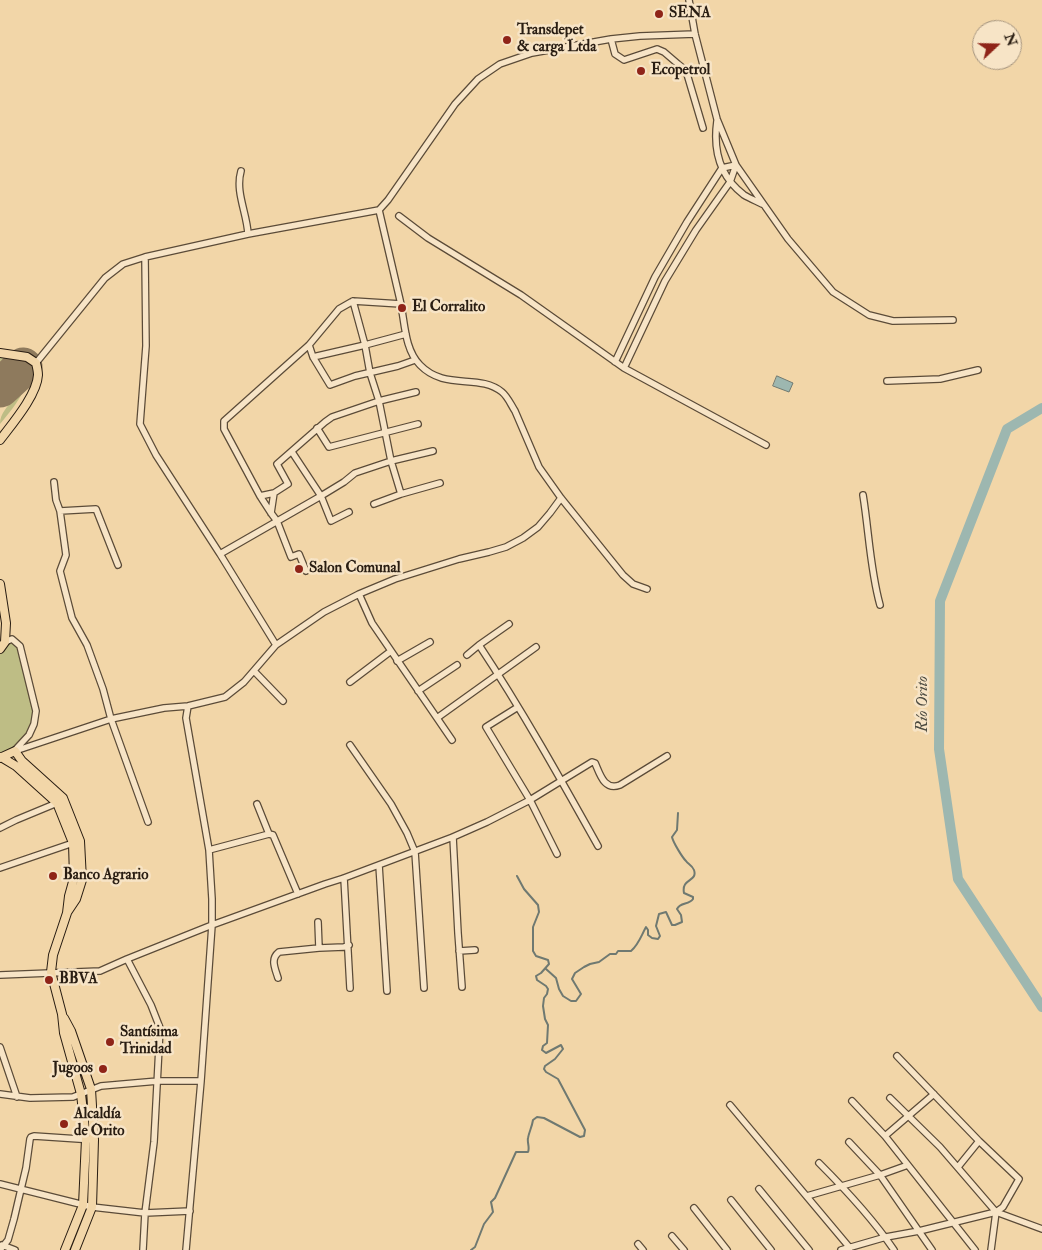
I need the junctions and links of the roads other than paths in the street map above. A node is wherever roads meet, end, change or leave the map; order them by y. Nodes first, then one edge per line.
1 (689, 0) edge
2 (695, 34) junction
3 (611, 39) junction
4 (717, 118) junction
5 (702, 128) dead end
6 (736, 165) junction
7 (722, 168) junction
8 (241, 171) dead end
9 (730, 182) junction
10 (762, 204) junction
11 (379, 210) junction
12 (399, 216) dead end
13 (248, 234) junction
14 (146, 257) junction
15 (655, 278) junction
16 (665, 281) junction
17 (353, 301) junction
18 (401, 304) junction
19 (953, 320) dead end
20 (406, 334) junction
21 (309, 345) junction
22 (365, 345) junction
23 (0, 353) edge
24 (312, 356) junction
25 (415, 360) junction
26 (615, 362) junction
27 (36, 363) junction
28 (624, 368) junction
29 (978, 370) dead end
30 (370, 373) junction
31 (887, 381) dead end
32 (416, 392) dead end
33 (379, 401) junction
34 (418, 424) dead end
35 (317, 428) junction
36 (385, 432) junction
37 (0, 440) edge
38 (766, 445) dead end
39 (433, 451) dead end
40 (292, 452) junction
41 (392, 462) junction
42 (54, 482) dead end
43 (440, 483) dead end
44 (274, 493) junction
45 (401, 494) junction
46 (863, 495) dead end
47 (260, 496) junction
48 (321, 496) junction
49 (560, 498) junction
50 (374, 504) dead end
51 (60, 511) junction
52 (349, 512) dead end
53 (271, 513) junction
54 (277, 521) junction
55 (220, 554) junction
56 (118, 565) dead end
57 (306, 571) dead end
58 (0, 584) edge
59 (647, 589) dead end
60 (359, 594) junction
61 (880, 605) dead end
62 (509, 624) dead end
63 (5, 642) junction
64 (430, 642) dead end
65 (276, 645) junction
66 (479, 645) junction
67 (536, 647) dead end
68 (0, 649) edge
69 (391, 651) junction
70 (467, 655) dead end
71 (398, 661) junction
72 (457, 665) dead end
73 (254, 671) junction
74 (498, 673) junction
75 (350, 682) dead end
76 (418, 691) junction
77 (284, 701) dead end
78 (188, 706) junction
79 (518, 707) junction
80 (436, 718) junction
81 (111, 719) junction
82 (452, 740) dead end
83 (350, 745) dead end
84 (15, 751) junction
85 (667, 756) dead end
86 (1, 758) edge
87 (562, 780) junction
88 (530, 800) junction
89 (57, 802) junction
90 (257, 804) dead end
91 (148, 822) dead end
92 (0, 828) edge
93 (269, 834) junction
94 (453, 837) junction
95 (76, 842) junction
96 (598, 846) dead end
97 (209, 850) junction
98 (414, 852) junction
99 (558, 854) dead end
100 (379, 865) junction
101 (0, 868) edge
102 (344, 878) junction
103 (298, 894) junction
104 (318, 922) dead end
105 (212, 925) junction
106 (349, 945) junction
107 (320, 948) junction
108 (475, 950) dead end
109 (459, 951) junction
110 (127, 959) junction
111 (52, 972) junction
112 (0, 975) edge
113 (278, 978) dead end
114 (462, 987) dead end
115 (350, 988) dead end
116 (424, 988) dead end
117 (388, 991) dead end
118 (62, 1014) junction
119 (0, 1047) edge
120 (897, 1056) dead end
121 (158, 1081) junction
122 (201, 1081) junction
123 (91, 1089) junction
124 (0, 1094) edge
125 (81, 1094) junction
126 (934, 1094) junction
127 (17, 1097) junction
128 (890, 1098) dead end
129 (852, 1101) dead end
130 (730, 1105) dead end
131 (909, 1116) junction
132 (885, 1136) junction
133 (90, 1140) junction
134 (979, 1141) junction
135 (849, 1142) dead end
136 (819, 1163) dead end
137 (908, 1165) junction
138 (958, 1167) junction
139 (880, 1175) junction
140 (0, 1184) edge
141 (842, 1186) junction
142 (21, 1189) junction
143 (759, 1189) dead end
144 (806, 1196) junction
145 (731, 1200) dead end
146 (83, 1205) junction
147 (92, 1208) junction
148 (694, 1208) dead end
149 (190, 1211) junction
150 (996, 1212) junction
151 (145, 1213) junction
152 (953, 1222) junction
153 (1042, 1229) edge
154 (919, 1231) junction
155 (672, 1236) dead end
156 (886, 1238) junction
157 (638, 1244) dead end
158 (2, 1247) edge
159 (851, 1249) edge
160 (15, 1250) edge
161 (65, 1250) edge
162 (75, 1250) edge
163 (143, 1250) edge
164 (186, 1250) edge
165 (643, 1250) edge
166 (684, 1250) edge
167 (727, 1250) edge
168 (771, 1250) edge
169 (809, 1250) edge
170 (841, 1250) edge
171 (894, 1250) edge
172 (932, 1250) edge
173 (975, 1250) edge
174 (991, 1250) edge

1 - 2 street
2 - 3 street
2 - 4 street
3 - 5 street
3 - 11 street
4 - 6 street
4 - 7 street
6 - 7 street
6 - 9 street
6 - 10 street
7 - 9 street
7 - 15 street
8 - 13 street
9 - 10 street
9 - 16 street
10 - 19 street
11 - 13 street
11 - 18 street
12 - 26 street
13 - 14 street
14 - 27 street
14 - 55 street
15 - 16 street
15 - 26 street
16 - 28 street
17 - 18 street
17 - 21 street
17 - 22 street
18 - 20 street
20 - 22 street
20 - 25 street
21 - 24 street
21 - 47 street
22 - 24 street
22 - 30 street
23 - 27 main road
24 - 30 street
25 - 30 street
25 - 49 street
26 - 28 street
27 - 37 main road
28 - 38 street
29 - 31 street
30 - 33 street
32 - 33 street
33 - 35 street
33 - 36 street
34 - 36 street
35 - 36 street
35 - 40 street
36 - 41 street
39 - 41 street
40 - 44 street
40 - 48 street
41 - 45 street
41 - 48 street
42 - 51 street
43 - 45 street
44 - 47 street
44 - 53 street
45 - 50 street
46 - 61 street
47 - 53 street
48 - 52 street
48 - 54 street
49 - 59 street
49 - 60 street
51 - 56 street
51 - 81 street
53 - 54 street
54 - 55 street
54 - 57 street
55 - 65 street
58 - 63 main road
60 - 65 street
60 - 69 street
62 - 66 street
63 - 68 main road
63 - 84 street
64 - 71 street
65 - 73 street
66 - 70 street
66 - 74 street
67 - 74 street
69 - 71 street
69 - 75 street
71 - 76 street
72 - 76 street
73 - 77 street
73 - 78 street
74 - 79 street
74 - 80 street
76 - 80 street
78 - 81 street
78 - 97 street
79 - 87 street
79 - 88 street
80 - 82 street
81 - 84 street
81 - 91 street
83 - 98 street
84 - 86 main road
84 - 95 main road
85 - 87 street
86 - 89 main road
87 - 88 street
87 - 96 street
88 - 94 street
88 - 99 street
89 - 92 street
89 - 95 main road
90 - 93 street
93 - 97 street
93 - 103 street
94 - 98 street
94 - 109 street
95 - 101 street
95 - 111 main road
97 - 105 street
98 - 100 street
98 - 116 street
100 - 102 street
100 - 117 street
102 - 103 street
102 - 106 street
103 - 105 street
104 - 107 street
105 - 110 street
105 - 122 street
106 - 107 street
106 - 115 street
107 - 113 street
108 - 109 street
109 - 114 street
110 - 111 street
110 - 121 street
111 - 112 street
111 - 118 main road
118 - 123 main road
118 - 125 main road
119 - 127 street
120 - 126 street
121 - 122 street
121 - 123 street
121 - 151 street
122 - 149 street
123 - 125 street
123 - 133 main road
124 - 127 street
125 - 127 street
125 - 133 main road
126 - 131 street
126 - 134 street
128 - 131 street
129 - 132 street
130 - 144 street
131 - 132 street
131 - 138 street
132 - 137 street
133 - 142 street
133 - 146 main road
133 - 147 main road
134 - 138 street
134 - 150 street
135 - 139 street
136 - 141 street
137 - 139 street
137 - 152 street
138 - 150 street
139 - 141 street
139 - 154 street
140 - 142 street
141 - 144 street
141 - 156 street
142 - 146 street
142 - 158 street
143 - 169 street
144 - 159 street
145 - 168 street
146 - 147 street
146 - 161 main road
147 - 151 street
147 - 162 main road
148 - 167 street
149 - 151 street
149 - 164 street
150 - 152 street
150 - 153 street
150 - 174 street
151 - 163 street
152 - 154 street
152 - 173 street
154 - 156 street
154 - 172 street
155 - 166 street
156 - 159 street
156 - 171 street
157 - 165 street
158 - 160 street
159 - 170 street

